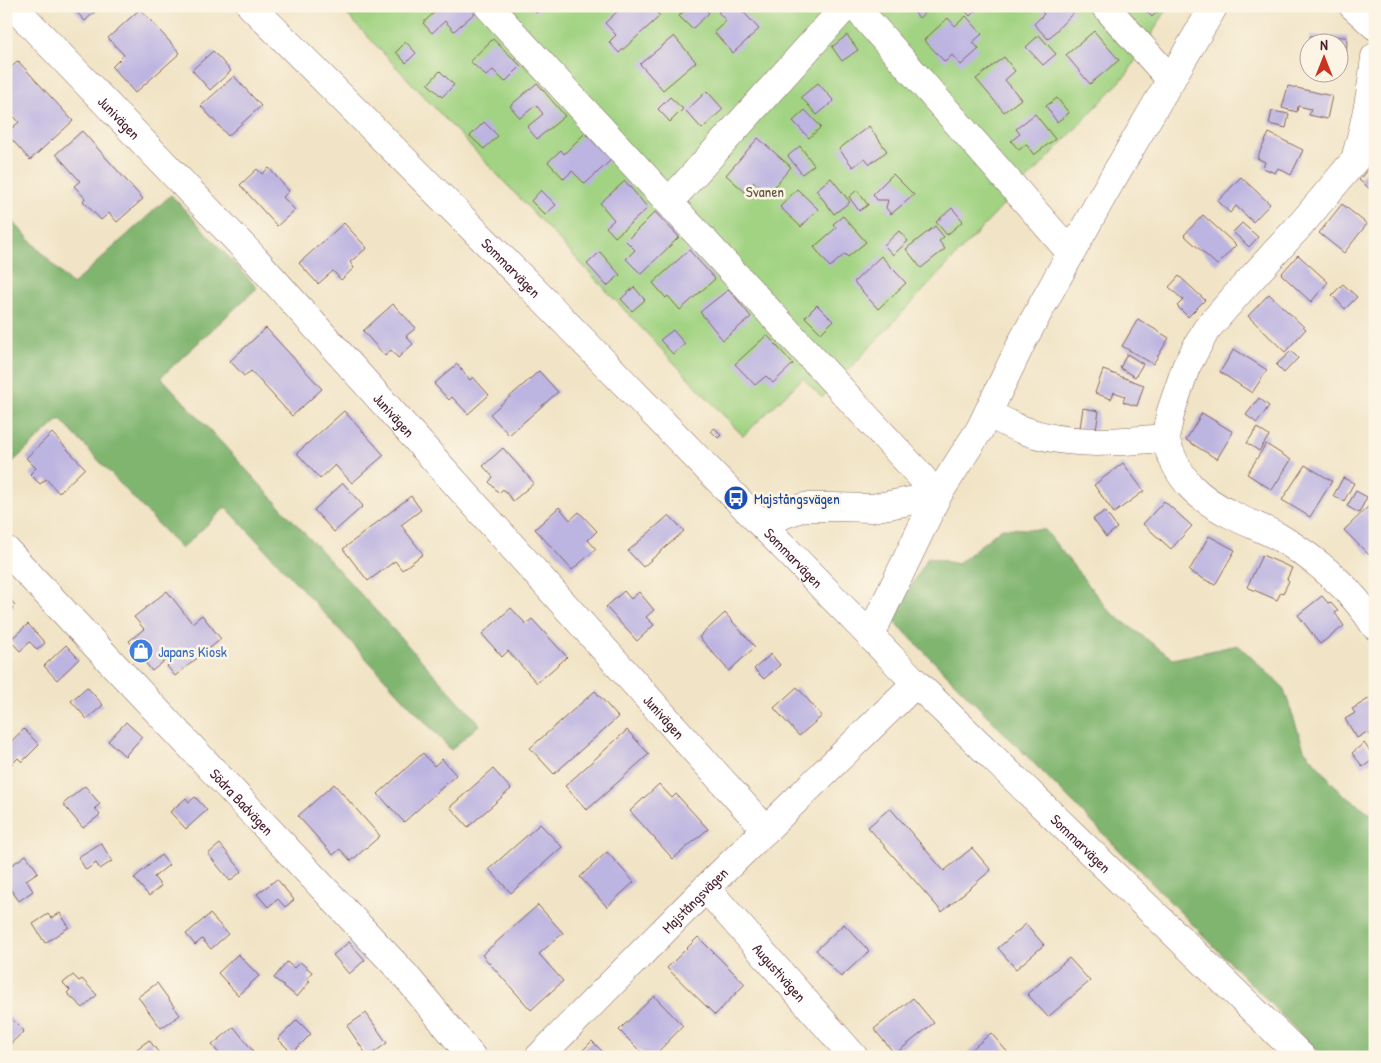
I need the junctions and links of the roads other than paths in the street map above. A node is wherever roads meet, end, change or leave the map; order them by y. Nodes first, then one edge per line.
1 (13, 6) edge
2 (251, 6) edge
3 (488, 6) edge
4 (846, 6) edge
5 (855, 6) edge
6 (1105, 6) edge
7 (1214, 6) edge
8 (1354, 6) edge
9 (1375, 26) edge
10 (1375, 57) edge
11 (1171, 80) junction
12 (1375, 136) edge
13 (1355, 160) junction
14 (668, 202) junction
15 (1072, 253) junction
16 (988, 413) junction
17 (1165, 438) junction
18 (937, 496) junction
19 (760, 523) junction
20 (6, 550) edge
21 (1375, 626) edge
22 (870, 636) junction
23 (916, 683) junction
24 (766, 830) junction
25 (706, 888) junction
26 (472, 1057) edge
27 (539, 1057) edge
28 (854, 1057) edge
29 (1302, 1057) edge

1 - 24 street, Junivägen
2 - 19 street, Sommarvägen
3 - 14 street
4 - 14 street
5 - 15 street
6 - 11 street
7 - 11 street
8 - 9 street
10 - 13 street
11 - 15 street
12 - 13 street
13 - 17 street
14 - 18 street
15 - 16 street
16 - 17 street
16 - 18 street
17 - 21 street
18 - 19 street
18 - 22 street
19 - 22 street, Sommarvägen
20 - 26 street, Södra Badvägen
22 - 23 street, Sommarvägen
23 - 24 street, Majstångsvägen
23 - 29 street, Sommarvägen
24 - 25 street, Majstångsvägen
25 - 27 street, Majstångsvägen
25 - 28 street, Augustivägen

